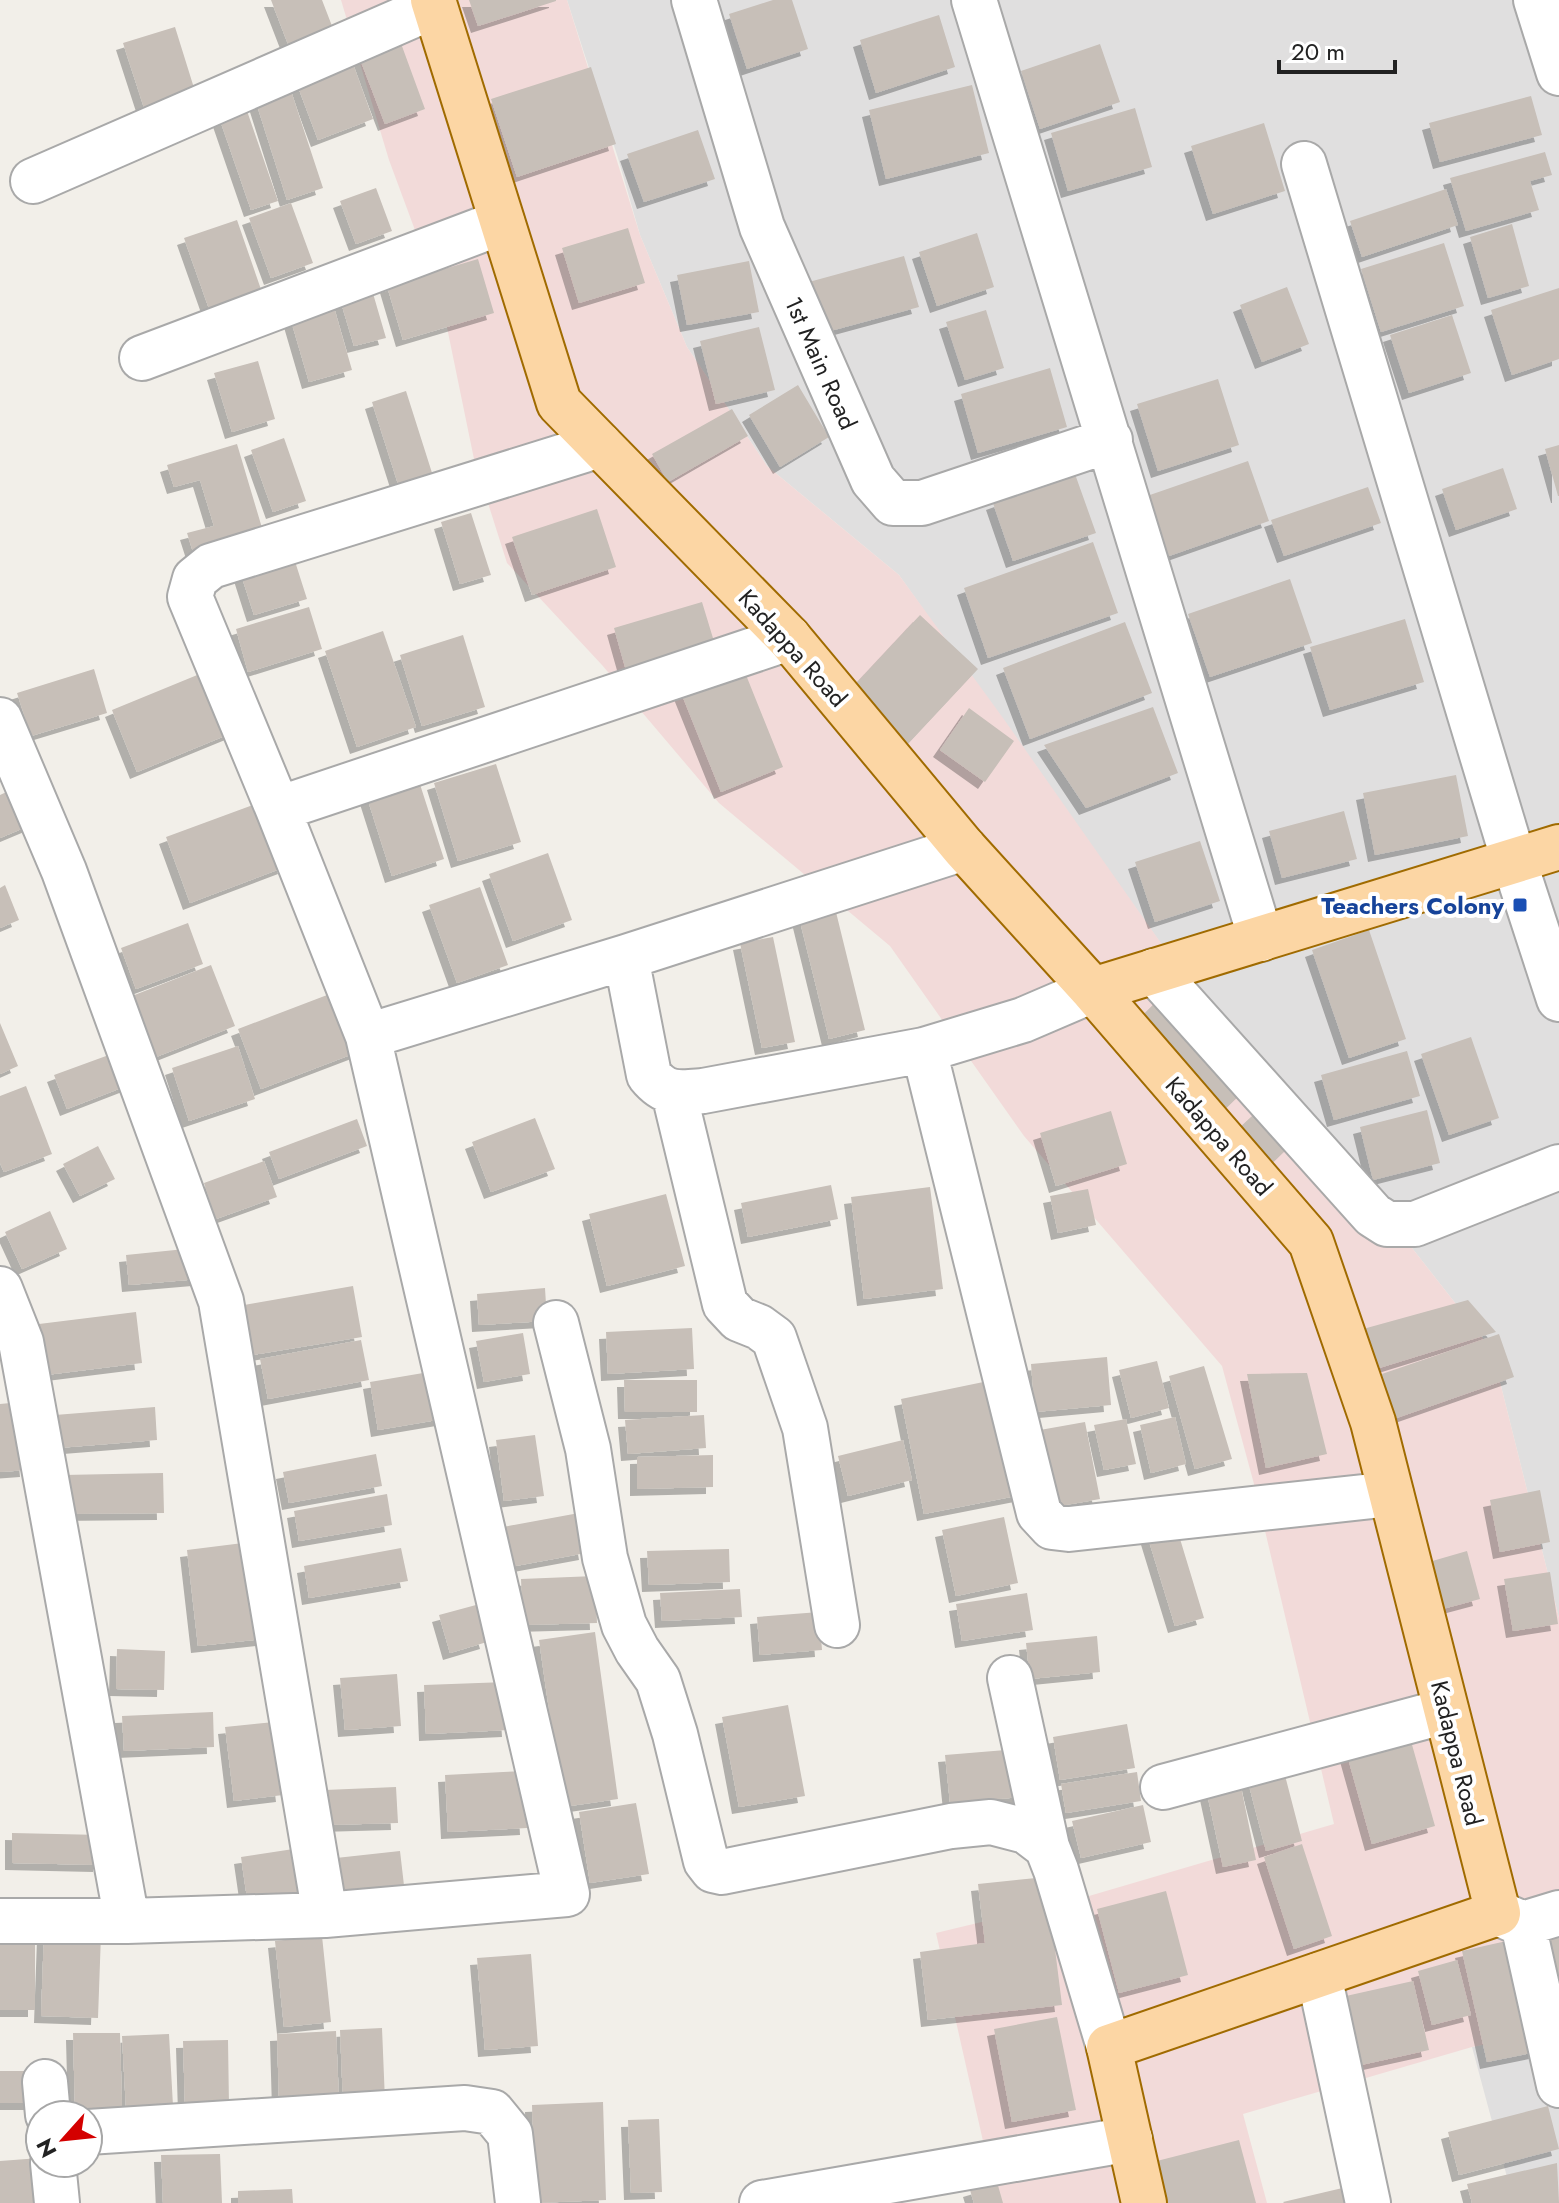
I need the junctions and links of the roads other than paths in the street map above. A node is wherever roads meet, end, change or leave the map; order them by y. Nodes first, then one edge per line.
1 (694, 0) edge
2 (974, 0) edge
3 (1536, 0) edge
4 (434, 3) edge
5 (1559, 73) edge
6 (1304, 164) dead end
7 (33, 181) dead end
8 (502, 222) junction
9 (142, 358) dead end
10 (1110, 440) junction
11 (600, 445) junction
12 (789, 638) junction
13 (0, 720) edge
14 (278, 809) junction
15 (1559, 847) edge
16 (964, 848) junction
17 (1514, 861) junction
18 (1261, 939) junction
19 (626, 957) junction
20 (1154, 971) junction
21 (1093, 990) junction
22 (1559, 999) edge
23 (368, 1036) junction
24 (924, 1050) junction
25 (674, 1093) junction
26 (1559, 1167) edge
27 (0, 1289) edge
28 (556, 1323) dead end
29 (15, 1390) edge
30 (1391, 1494) junction
31 (837, 1625) dead end
32 (1010, 1678) dead end
33 (1446, 1711) junction
34 (1163, 1787) dead end
35 (1047, 1847) junction
36 (325, 1915) junction
37 (1527, 1917) edge
38 (0, 1921) edge
39 (127, 1921) junction
40 (1319, 1975) junction
41 (1109, 2047) junction
42 (1559, 2085) edge
43 (104, 2131) edge
44 (1130, 2139) junction
45 (55, 2179) edge
46 (57, 2203) edge
47 (518, 2203) edge
48 (762, 2203) edge
49 (1144, 2203) edge
50 (1368, 2203) edge

1 - 10 street, 1st Main Road
2 - 10 street
3 - 5 street
4 - 7 street
4 - 8 main road, Kadappa Road
6 - 17 street
8 - 9 street
8 - 11 main road, Kadappa Road
10 - 18 street
11 - 12 main road, Kadappa Road
11 - 14 street
12 - 14 street
12 - 16 main road, Kadappa Road
13 - 36 street
14 - 23 street
15 - 17 main road
16 - 19 street
16 - 21 main road, Kadappa Road
17 - 18 main road
17 - 22 street
18 - 20 main road
19 - 23 street
19 - 25 street
20 - 21 main road
20 - 26 street
21 - 24 street
21 - 30 main road, Kadappa Road
23 - 36 street
24 - 25 street
24 - 30 street
25 - 31 street
27 - 29 street
28 - 35 street
29 - 39 street
30 - 33 main road, Kadappa Road
32 - 35 street
33 - 34 street
33 - 37 main road, Kadappa Road
35 - 41 street
36 - 39 street
37 - 40 main road
37 - 42 street
38 - 39 street
40 - 41 main road
40 - 50 street
41 - 44 main road
43 - 47 street
44 - 48 street
44 - 49 main road
45 - 46 street

